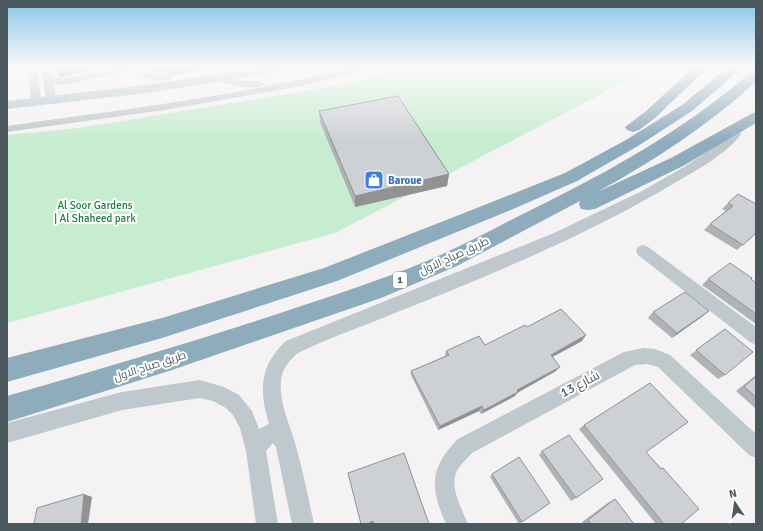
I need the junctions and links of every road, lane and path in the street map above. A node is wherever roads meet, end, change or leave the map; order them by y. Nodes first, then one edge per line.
1 (35, 92) edge
2 (49, 92) edge
3 (78, 92) edge
4 (92, 92) edge
5 (257, 92) edge
6 (674, 92) edge
7 (707, 92) edge
8 (738, 92) edge
9 (7, 96) edge
10 (50, 96) junction
11 (35, 98) junction
12 (7, 105) edge
13 (754, 118) edge
14 (7, 129) edge
15 (734, 130) junction
16 (499, 207) junction
17 (643, 251) dead end
18 (437, 266) junction
19 (756, 337) edge
20 (7, 370) edge
21 (7, 409) edge
22 (7, 433) edge
23 (285, 443) junction
24 (756, 448) edge
25 (256, 450) junction
26 (267, 524) edge
27 (303, 524) edge
28 (457, 524) edge

1 - 11 street
2 - 10 street
3 - 10 main road
4 - 10 main road
5 - 14 street
6 - 16 highway
7 - 16 highway
8 - 18 highway, طريق صباح الاول / 1
9 - 11 main road
10 - 11 main road
11 - 12 main road
13 - 15 highway
15 - 18 highway
15 - 23 street, طريق صباح الاول
16 - 20 highway
17 - 19 street
18 - 21 highway, طريق صباح الاول / 1
22 - 25 street
23 - 25 street
23 - 27 street, طريق صباح الاول
24 - 28 street, شارع 13
25 - 26 street

